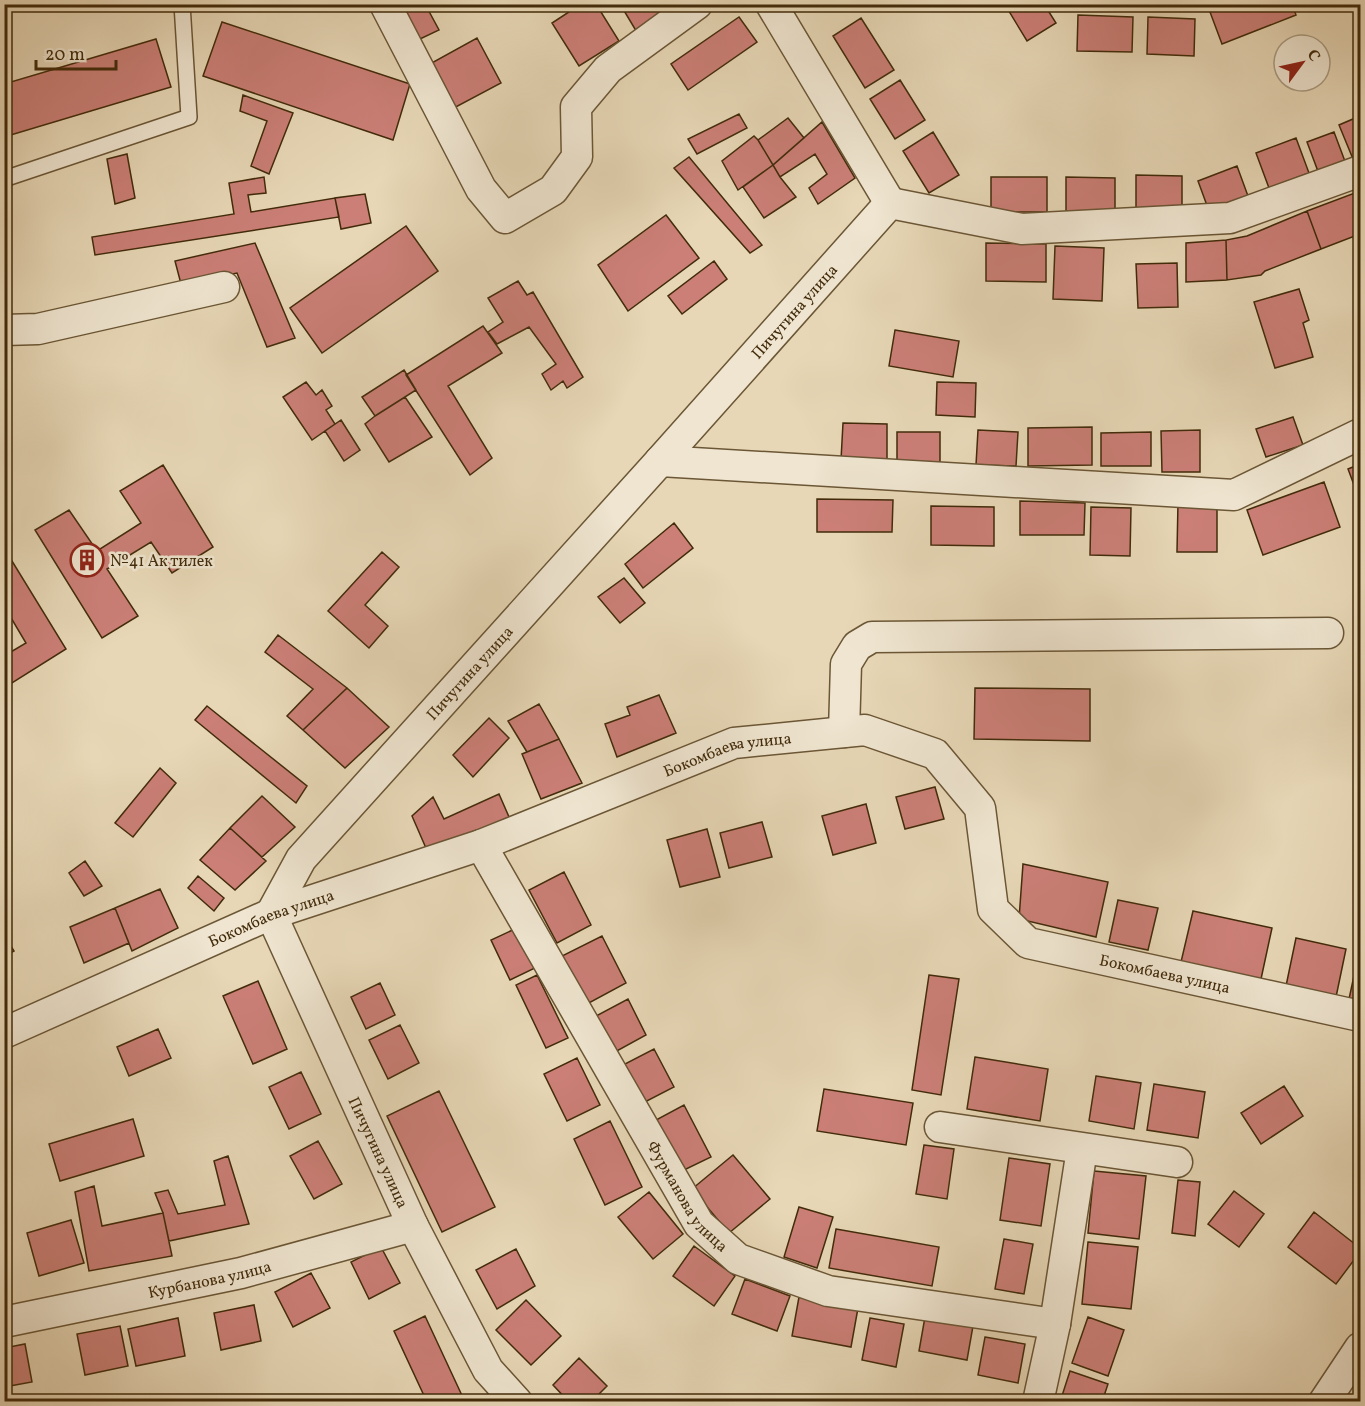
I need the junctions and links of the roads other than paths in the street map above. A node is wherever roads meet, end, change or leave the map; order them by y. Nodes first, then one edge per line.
1 (182, 4) edge
2 (385, 4) edge
3 (697, 4) edge
4 (771, 4) edge
5 (1360, 171) edge
6 (4, 179) edge
7 (890, 203) junction
8 (224, 287) dead end
9 (4, 330) edge
10 (1360, 434) edge
11 (660, 461) junction
12 (1328, 633) dead end
13 (844, 732) junction
14 (481, 845) junction
15 (271, 914) junction
16 (1360, 1016) edge
17 (4, 1033) edge
18 (940, 1127) dead end
19 (1082, 1149) junction
20 (1177, 1162) dead end
21 (413, 1226) junction
22 (4, 1322) edge
23 (1055, 1324) junction
24 (1360, 1348) edge
25 (517, 1401) edge
26 (1038, 1401) edge
27 (1324, 1401) edge

1 - 6 lane
2 - 3 street
4 - 7 street
5 - 7 street
7 - 11 street, Пичугина улица
8 - 9 street
10 - 11 street
11 - 15 street, Пичугина улица
12 - 13 street
13 - 14 street, Бокомбаева улица
13 - 16 street, Бокомбаева улица
14 - 15 street, Бокомбаева улица
14 - 23 street, Фурманова улица
15 - 17 street, Бокомбаева улица
15 - 21 street, Пичугина улица
18 - 19 street
19 - 20 street
19 - 23 street
21 - 22 street, Курбанова улица
21 - 25 street, Пичугина улица
23 - 26 street
24 - 27 street

